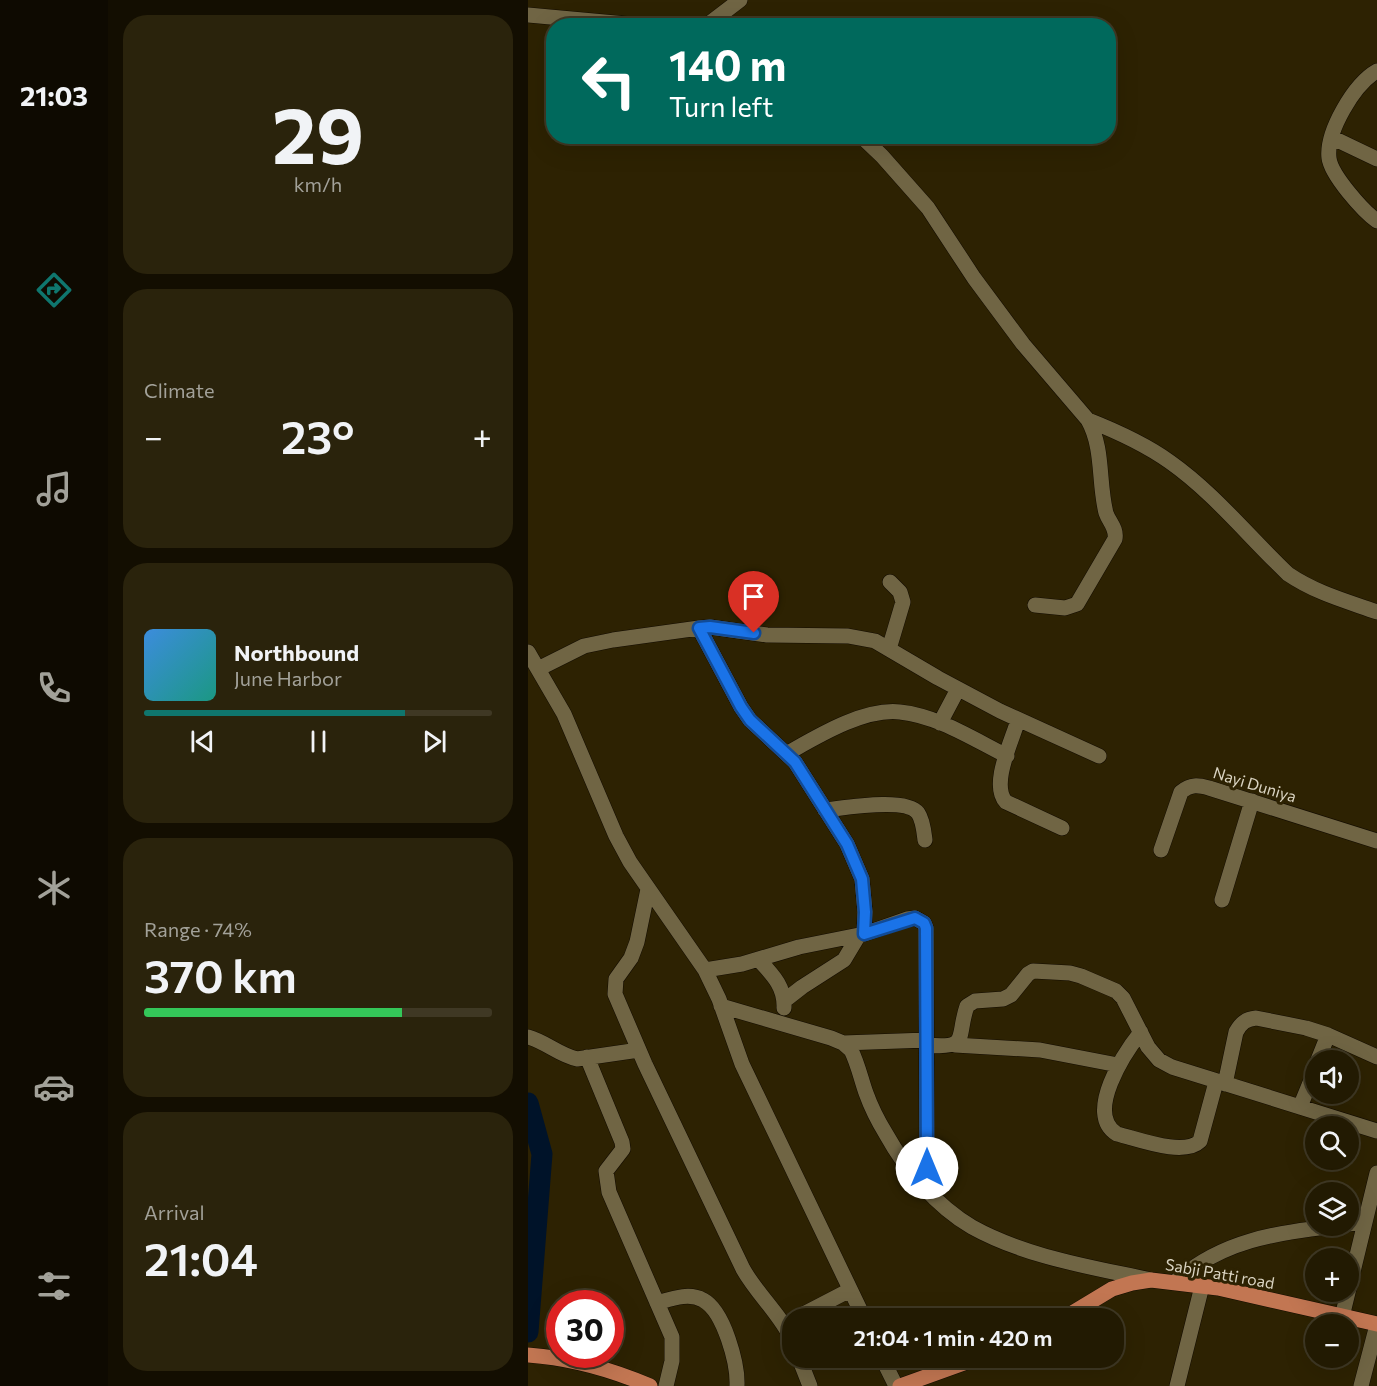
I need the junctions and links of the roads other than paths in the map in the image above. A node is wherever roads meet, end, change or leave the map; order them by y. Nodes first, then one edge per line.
1 (740, 0) edge
2 (528, 15) edge
3 (561, 18) edge
4 (716, 18) edge
5 (1377, 71) edge
6 (1333, 138) junction
7 (869, 144) edge
8 (1377, 159) edge
9 (1377, 221) edge
10 (1088, 420) junction
11 (890, 582) dead end
12 (1035, 605) dead end
13 (1377, 612) edge
14 (699, 628) junction
15 (889, 649) junction
16 (532, 662) edge
17 (958, 689) junction
18 (1018, 720) junction
19 (940, 723) junction
20 (788, 753) junction
21 (1007, 756) junction
22 (1099, 756) dead end
23 (1252, 801) junction
24 (825, 810) junction
25 (1062, 828) dead end
26 (925, 840) dead end
27 (1377, 841) edge
28 (1161, 850) dead end
29 (648, 889) junction
30 (1222, 900) dead end
31 (861, 934) junction
32 (759, 960) junction
33 (705, 970) junction
34 (784, 1001) junction
35 (721, 1006) junction
36 (783, 1024) junction
37 (1141, 1032) junction
38 (1328, 1035) junction
39 (528, 1037) edge
40 (927, 1042) junction
41 (843, 1043) junction
42 (955, 1045) junction
43 (639, 1050) junction
44 (1322, 1050) edge
45 (587, 1057) junction
46 (1377, 1057) edge
47 (1118, 1065) junction
48 (1220, 1083) junction
49 (1305, 1095) edge
50 (1300, 1107) junction
51 (1377, 1131) edge
52 (1377, 1173) edge
53 (927, 1190) junction
54 (1365, 1222) junction
55 (1359, 1223) edge
56 (1305, 1230) edge
57 (1151, 1280) junction
58 (1175, 1282) junction
59 (1202, 1286) junction
60 (850, 1290) junction
61 (657, 1303) junction
62 (816, 1308) edge
63 (859, 1308) edge
64 (1081, 1308) edge
65 (782, 1313) edge
66 (1330, 1314) edge
67 (1343, 1314) edge
68 (1359, 1321) edge
69 (1377, 1325) edge
70 (528, 1355) edge
71 (803, 1368) edge
72 (888, 1368) edge
73 (949, 1368) edge
74 (650, 1386) edge
75 (666, 1386) edge
76 (737, 1386) edge
77 (810, 1386) edge
78 (898, 1386) edge
79 (1177, 1386) edge
80 (1360, 1386) edge

1 - 4 street
2 - 3 street
5 - 6 street
6 - 8 street
6 - 9 street
7 - 10 street
10 - 12 street
10 - 13 street
11 - 15 street
14 - 15 street
14 - 16 street
14 - 20 street
15 - 17 street
16 - 29 street
17 - 18 street
17 - 19 street
18 - 21 street
18 - 22 street
19 - 20 street
19 - 21 street
20 - 24 street
21 - 25 street
23 - 27 street, Nayi Duniya
23 - 28 street, Nayi Duniya
23 - 30 street
24 - 26 street
24 - 31 street
29 - 33 street
29 - 43 street
31 - 32 street
31 - 34 street
31 - 40 street
32 - 33 street
32 - 34 street
33 - 35 street
34 - 36 street
35 - 36 street
35 - 60 street
36 - 41 street
37 - 42 street
37 - 47 street
37 - 48 street
38 - 44 street
38 - 46 street
38 - 48 street
39 - 45 street
40 - 41 street
40 - 42 street
40 - 53 street
41 - 53 street
42 - 47 street
43 - 45 street
43 - 65 street
45 - 61 street
47 - 48 street
48 - 50 street
49 - 50 street
50 - 51 street
52 - 54 street
53 - 57 street
54 - 55 street
54 - 67 street
56 - 58 street
57 - 58 main road, Sabji Patti road
57 - 64 main road, Sabji Patti road
58 - 59 main road, Sabji Patti road
59 - 66 main road, Sabji Patti road
59 - 79 street
60 - 62 street
60 - 63 street
61 - 75 street
61 - 76 street
68 - 69 main road, Sabji Patti road
69 - 80 street
70 - 74 main road
71 - 77 street
72 - 78 street
73 - 78 main road

